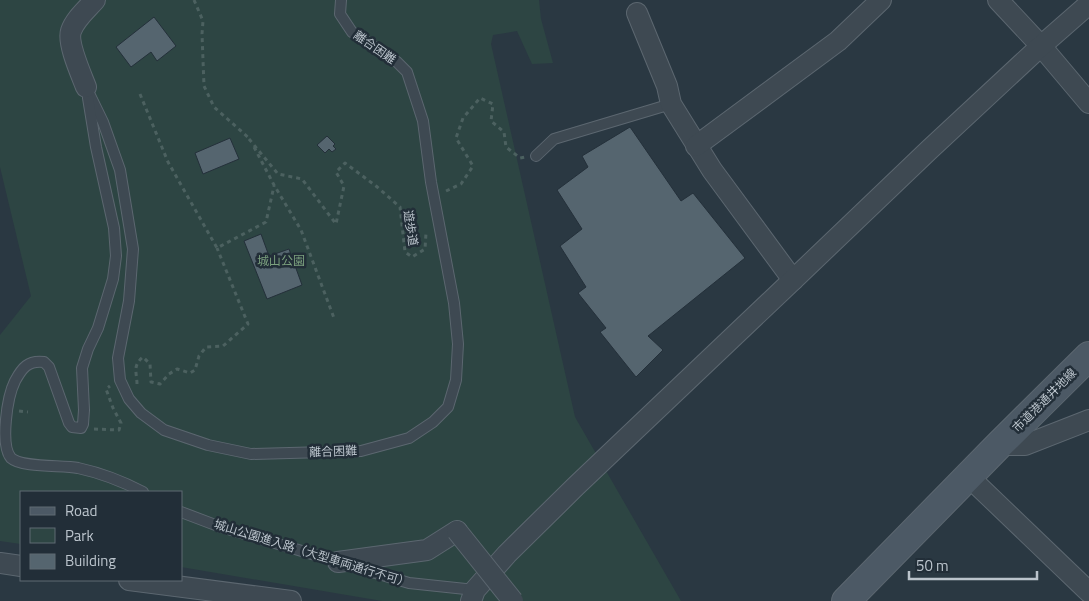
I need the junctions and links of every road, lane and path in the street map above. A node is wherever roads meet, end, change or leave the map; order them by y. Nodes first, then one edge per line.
1 (95, 0) edge
2 (194, 0) edge
3 (341, 0) edge
4 (881, 0) edge
5 (998, 0) edge
6 (1089, 4) edge
7 (637, 13) dead end
8 (1041, 46) junction
9 (86, 87) junction
10 (140, 94) dead end
11 (1089, 103) edge
12 (672, 104) junction
13 (249, 139) junction
14 (696, 146) junction
15 (536, 156) joint
16 (431, 182) junction
17 (274, 185) junction
18 (426, 230) dead end
19 (217, 248) junction
20 (793, 280) junction
21 (334, 318) dead end
22 (1089, 356) edge
23 (120, 380) junction
24 (1089, 420) edge
25 (81, 428) junction
26 (999, 445) junction
27 (969, 477) junction
28 (141, 491) edge
29 (182, 512) edge
30 (338, 562) junction
31 (0, 563) edge
32 (20, 566) edge
33 (137, 581) edge
34 (1089, 592) edge
35 (473, 596) edge
36 (291, 601) edge
37 (513, 601) edge
38 (846, 601) edge

1 - 9 street
2 - 13 path, 遊歩道
3 - 16 lane, 離合困難
4 - 14 street
5 - 8 street
6 - 8 street
7 - 12 street
8 - 11 street
8 - 20 street
9 - 23 lane, 離合困難
9 - 25 lane
10 - 19 path
12 - 14 street
12 - 15 lane
13 - 17 path, 遊歩道
13 - 18 path, 遊歩道
14 - 20 street
15 - 16 path
16 - 23 lane, 離合困難
17 - 19 path
17 - 21 path, 遊歩道
19 - 23 path
20 - 35 street
22 - 26 street, 市道港通井地線
23 - 25 path
24 - 26 street
25 - 28 lane
26 - 27 street, 市道港通井地線
27 - 34 street
27 - 38 street
29 - 30 lane, 城山公園進入路（大型車両通行不可）
30 - 35 lane, 城山公園進入路（大型車両通行不可）
30 - 37 street, bridge
31 - 32 street
33 - 36 street

